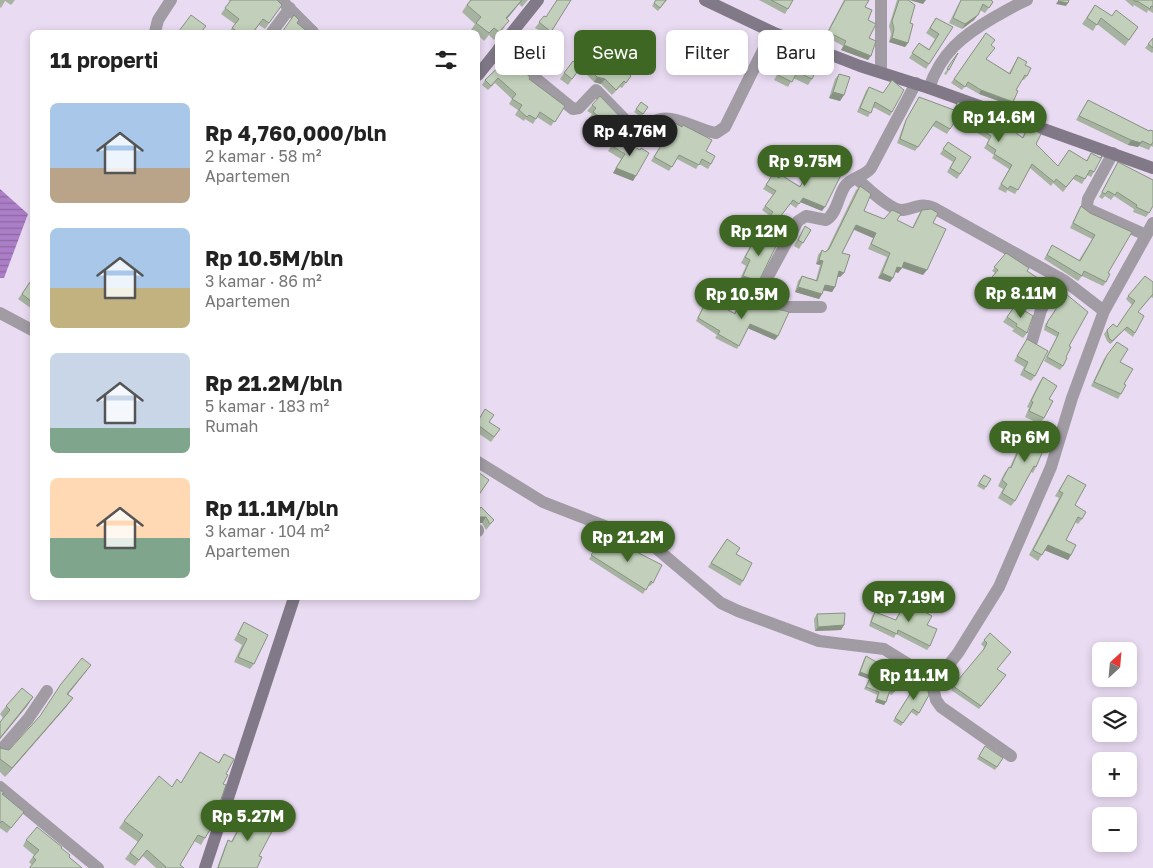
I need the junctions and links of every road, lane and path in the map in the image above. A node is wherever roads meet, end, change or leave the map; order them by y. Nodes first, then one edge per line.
1 (171, 0) edge
2 (538, 0) edge
3 (705, 0) edge
4 (881, 0) edge
5 (1027, 0) edge
6 (286, 4) edge
7 (156, 30) edge
8 (273, 30) edge
9 (311, 30) edge
10 (514, 30) edge
11 (768, 30) edge
12 (495, 53) edge
13 (834, 55) edge
14 (758, 60) edge
15 (480, 72) edge
16 (881, 72) junction
17 (532, 75) edge
18 (916, 83) junction
19 (929, 88) junction
20 (1113, 153) junction
21 (1153, 168) edge
22 (856, 179) junction
23 (1153, 223) edge
24 (1146, 235) junction
25 (1060, 278) junction
26 (716, 291) dead end
27 (759, 300) junction
28 (821, 307) dead end
29 (1104, 311) junction
30 (0, 313) edge
31 (30, 329) edge
32 (1032, 341) edge
33 (480, 463) edge
34 (293, 600) edge
35 (931, 678) junction
36 (47, 691) dead end
37 (0, 751) edge
38 (1011, 756) dead end
39 (0, 787) edge
40 (98, 868) edge
41 (205, 868) edge

1 - 7 street
2 - 10 main road
3 - 11 main road
4 - 16 street
5 - 19 street
6 - 8 street
6 - 9 street
12 - 15 main road
13 - 16 main road
14 - 17 street
16 - 18 main road
18 - 19 main road
18 - 22 street
19 - 20 main road
20 - 21 main road
20 - 24 street
22 - 25 street
22 - 27 street
23 - 24 street
24 - 29 street
25 - 29 street
25 - 32 street
26 - 27 street
27 - 28 street
29 - 35 street
30 - 31 street
33 - 35 street
34 - 41 main road
35 - 38 street
36 - 37 street
39 - 40 street

